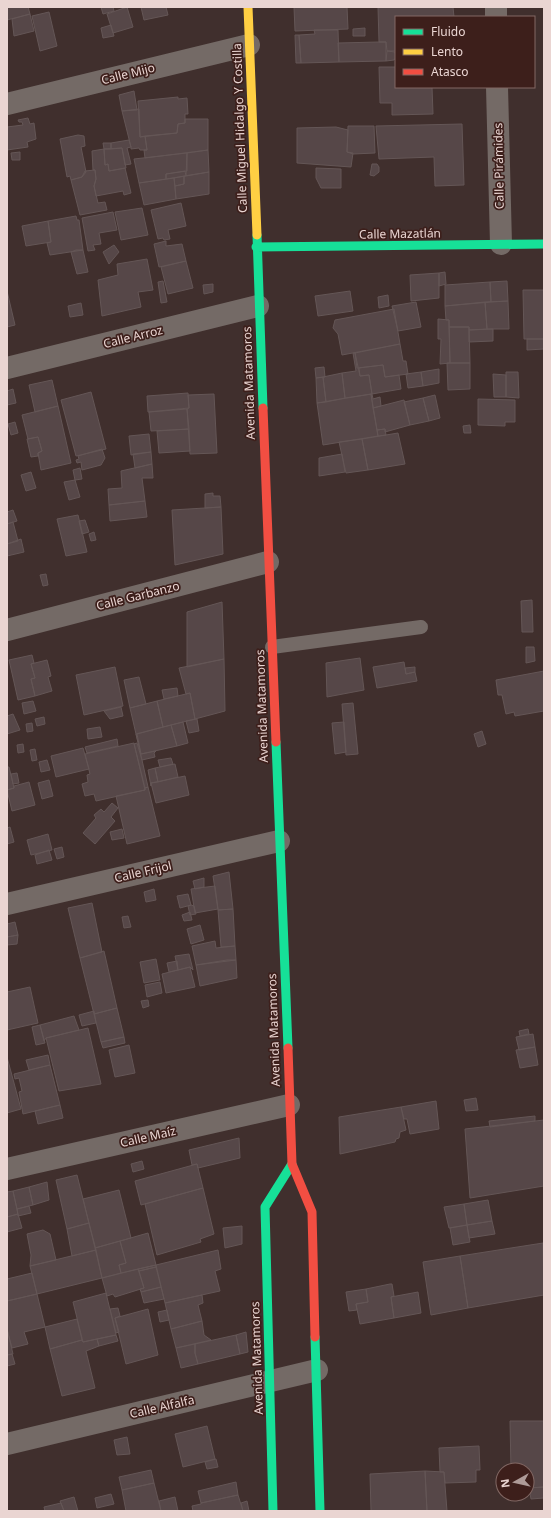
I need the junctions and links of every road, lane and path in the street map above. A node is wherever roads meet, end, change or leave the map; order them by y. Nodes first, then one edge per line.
1 (248, 7) edge
2 (249, 45) junction
3 (498, 88) edge
4 (7, 104) edge
5 (501, 244) junction
6 (544, 244) edge
7 (256, 247) junction
8 (258, 306) junction
9 (7, 368) edge
10 (268, 562) junction
11 (421, 627) dead end
12 (7, 630) edge
13 (272, 647) junction
14 (279, 841) junction
15 (7, 904) edge
16 (289, 1105) junction
17 (292, 1164) junction
18 (7, 1169) edge
19 (317, 1370) junction
20 (270, 1381) junction
21 (7, 1444) edge
22 (273, 1511) edge
23 (320, 1511) edge

1 - 2 street, Calle Miguel Hidalgo Y Costilla
2 - 4 street, Calle Mijo
2 - 7 street, Calle Miguel Hidalgo Y Costilla
3 - 5 street, Calle Pirámides
5 - 6 street, Calle Mazatlán
5 - 7 street, Calle Mazatlán
7 - 8 street, Avenida Matamoros
8 - 9 street, Calle Arroz
8 - 10 street, Avenida Matamoros
10 - 12 street, Calle Garbanzo
10 - 13 street, Avenida Matamoros
11 - 13 lane
13 - 14 street, Avenida Matamoros
14 - 15 street, Calle Frijol
14 - 16 street, Avenida Matamoros
16 - 17 street, Avenida Matamoros
16 - 18 street, Calle Maíz
17 - 19 street, Avenida Matamoros
17 - 20 street, Avenida Matamoros
19 - 20 street, Calle Alfalfa
19 - 23 street, Avenida Matamoros
20 - 21 street, Calle Alfalfa
20 - 22 street, Avenida Matamoros

